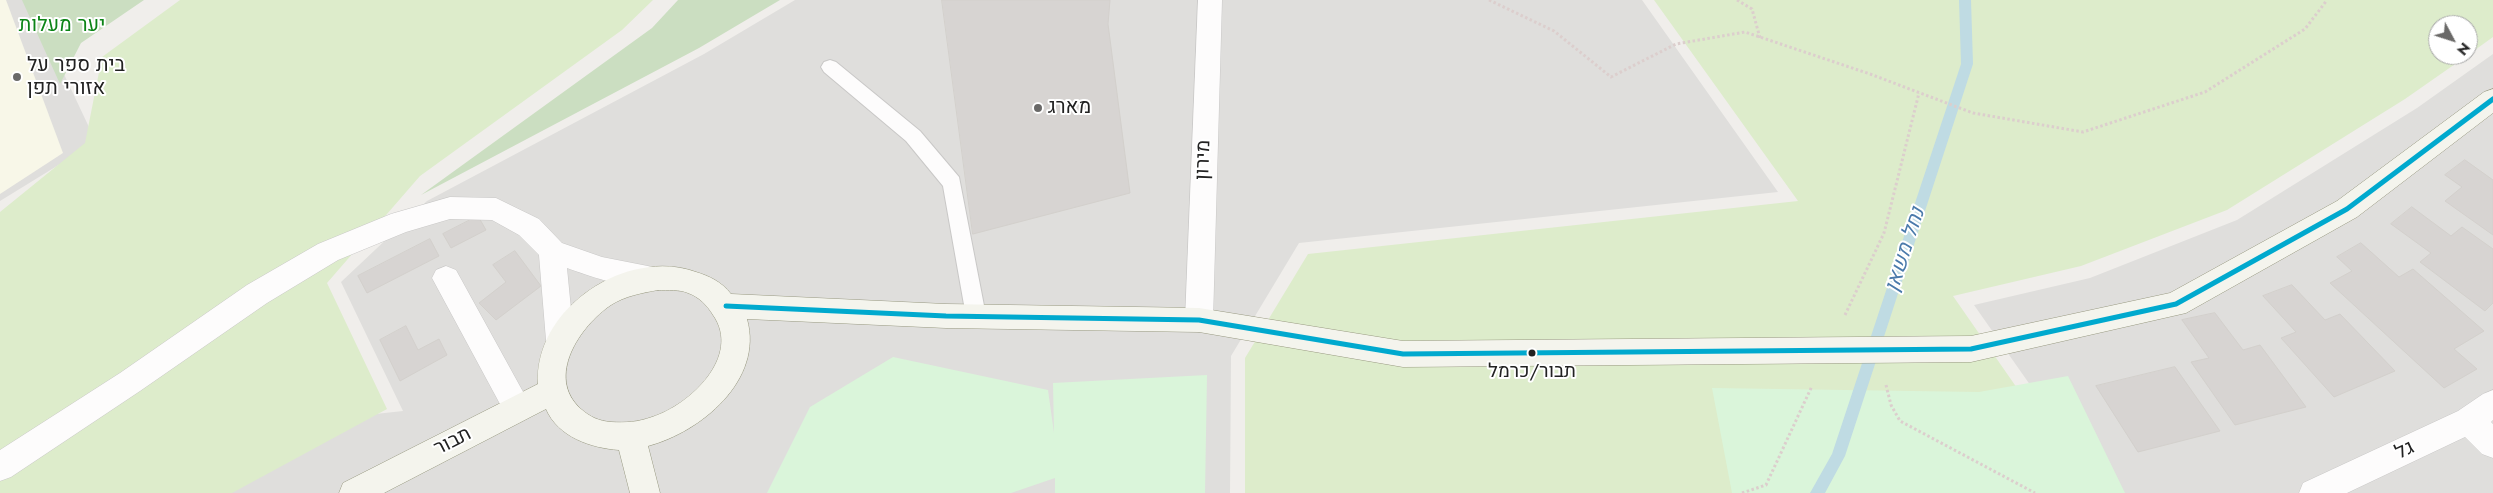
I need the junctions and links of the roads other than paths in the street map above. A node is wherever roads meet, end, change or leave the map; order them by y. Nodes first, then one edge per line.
1 (1210, 0) edge
2 (830, 67) dead end
3 (2493, 99) edge
4 (552, 251) junction
5 (446, 278) dead end
6 (658, 278) junction
7 (726, 306) junction
8 (976, 316) junction
9 (1199, 320) junction
10 (560, 340) junction
11 (552, 391) junction
12 (2493, 403) edge
13 (517, 408) junction
14 (2469, 421) junction
15 (631, 436) junction
16 (2493, 444) edge
17 (0, 467) edge
18 (354, 493) edge
19 (645, 493) edge
20 (2314, 493) edge

1 - 9 street, מירון
2 - 8 lane
3 - 9 street
4 - 6 street
4 - 10 street
4 - 17 street
5 - 13 street
6 - 7 street
6 - 10 street
7 - 8 street
7 - 15 street
8 - 9 street
10 - 11 street
11 - 13 street, תבור
11 - 15 street
12 - 14 street, גל
13 - 18 street, תבור
14 - 16 street
14 - 20 street, גל
15 - 19 street

